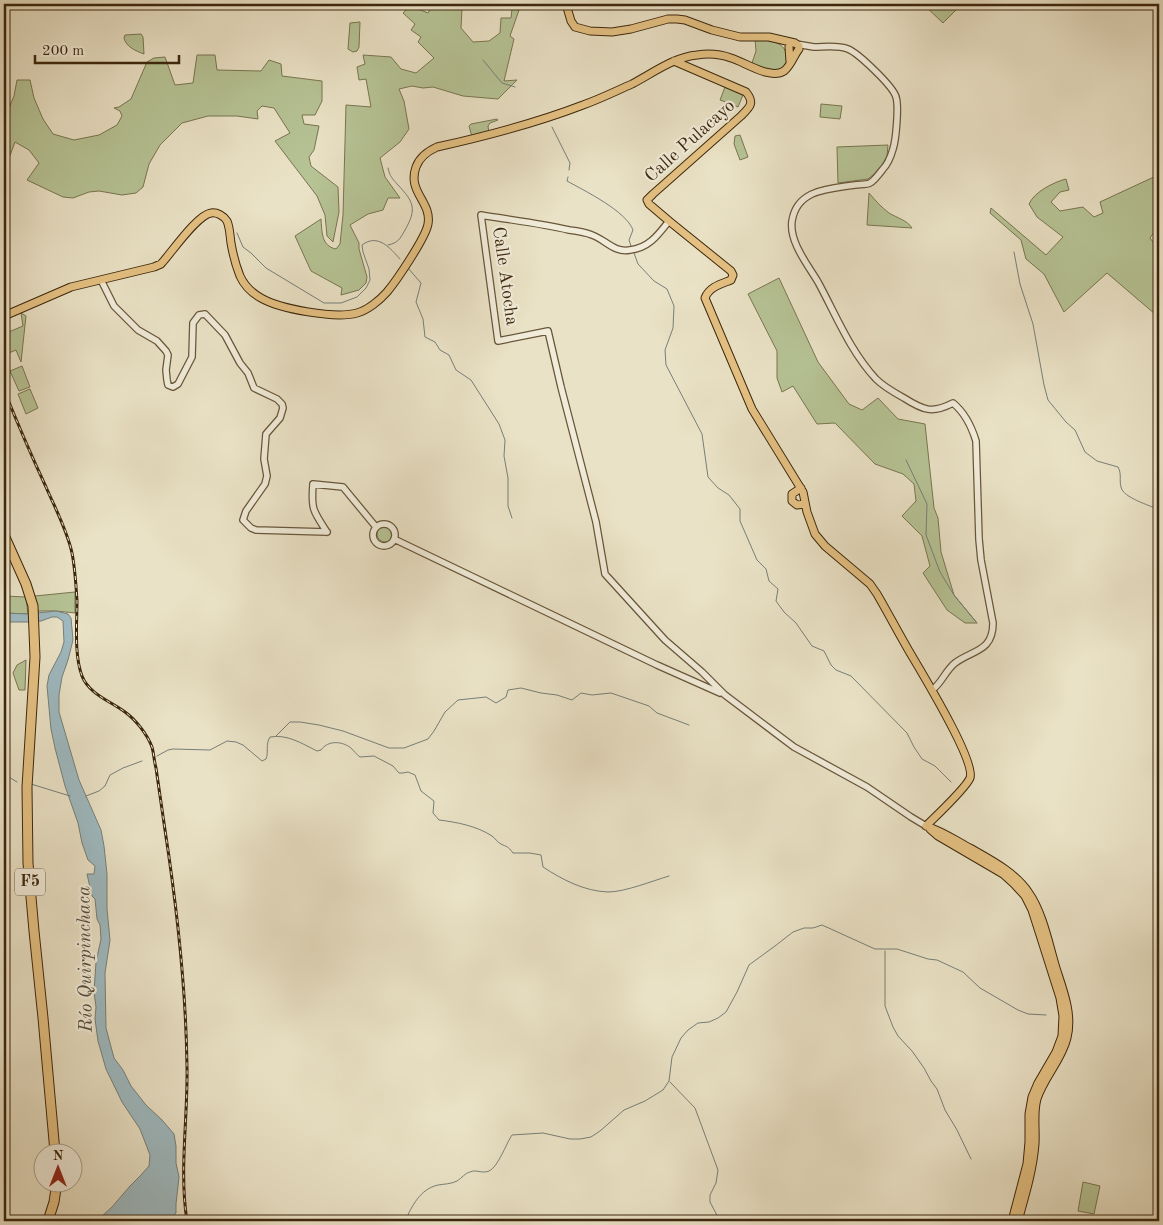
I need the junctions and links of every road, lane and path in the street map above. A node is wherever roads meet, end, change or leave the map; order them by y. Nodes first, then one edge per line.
1 (566, 4) edge
2 (794, 48) junction
3 (674, 61) junction
4 (669, 221) junction
5 (100, 280) junction
6 (4, 316) edge
7 (801, 488) junction
8 (805, 504) junction
9 (376, 527) junction
10 (4, 535) edge
11 (394, 539) junction
12 (34, 635) junction
13 (932, 690) junction
14 (725, 695) junction
15 (926, 826) junction
16 (49, 1142) edge
17 (54, 1142) edge
18 (50, 1192) edge
19 (56, 1192) edge
20 (43, 1221) edge
21 (48, 1221) edge
22 (1012, 1221) edge
23 (1018, 1221) edge

1 - 2 main road
2 - 3 main road
2 - 13 street
3 - 4 main road, Calle Pulacayo
3 - 5 main road
4 - 7 main road
4 - 14 street, Calle Atocha
5 - 6 main road
5 - 9 street
7 - 8 main road
7 - 8 main road
8 - 13 main road
9 - 11 street
9 - 11 street
10 - 12 highway, F5
11 - 14 street
12 - 16 highway, F5
12 - 17 highway, F5
13 - 15 main road
14 - 15 street
15 - 22 main road
15 - 23 main road
18 - 20 highway
19 - 21 highway

